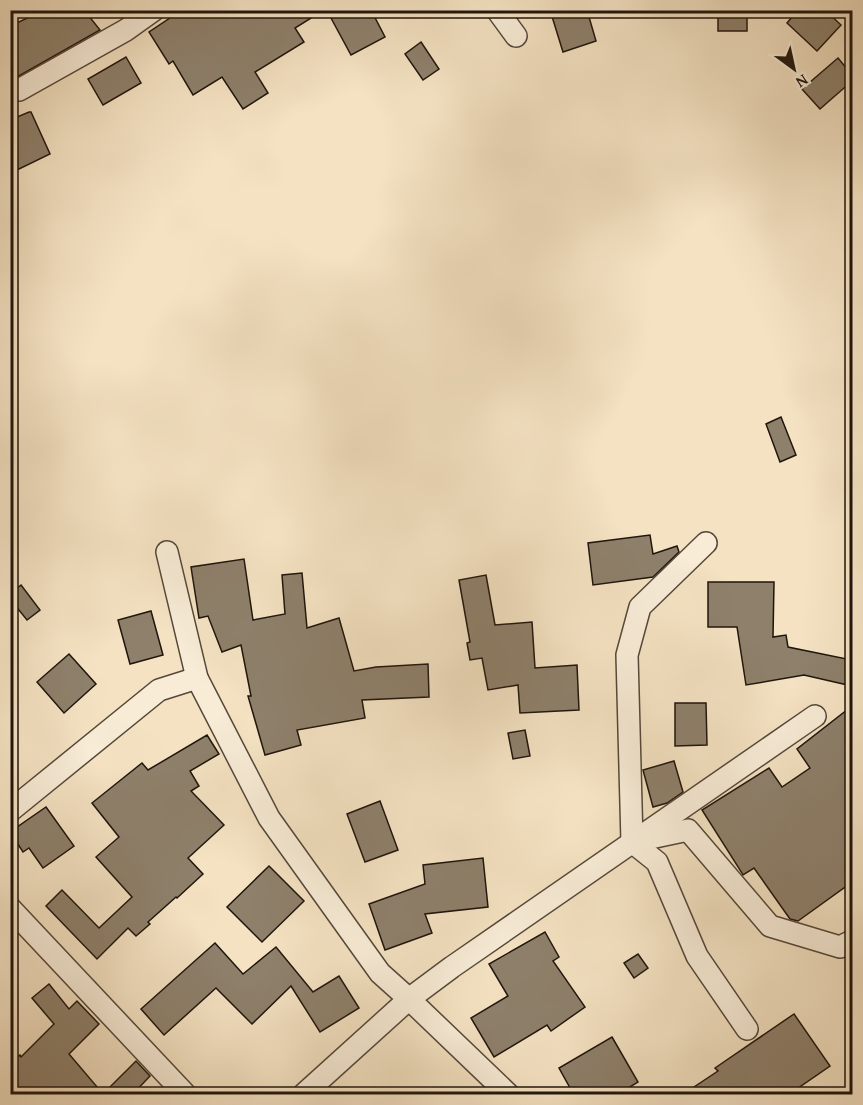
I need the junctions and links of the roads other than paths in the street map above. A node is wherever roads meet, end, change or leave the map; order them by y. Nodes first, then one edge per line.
1 (154, 10) edge
2 (497, 10) edge
3 (516, 36) dead end
4 (19, 90) dead end
5 (706, 543) dead end
6 (167, 552) dead end
7 (197, 678) junction
8 (815, 716) dead end
9 (10, 811) edge
10 (632, 842) junction
11 (10, 908) edge
12 (852, 941) edge
13 (409, 999) junction
14 (747, 1029) dead end
15 (185, 1095) edge
16 (304, 1095) edge
17 (508, 1095) edge

1 - 4 street
2 - 3 street
5 - 10 street
6 - 7 street
7 - 9 street
7 - 13 street
8 - 10 street
10 - 12 street
10 - 13 street
10 - 14 street
11 - 15 street
13 - 16 street
13 - 17 street

